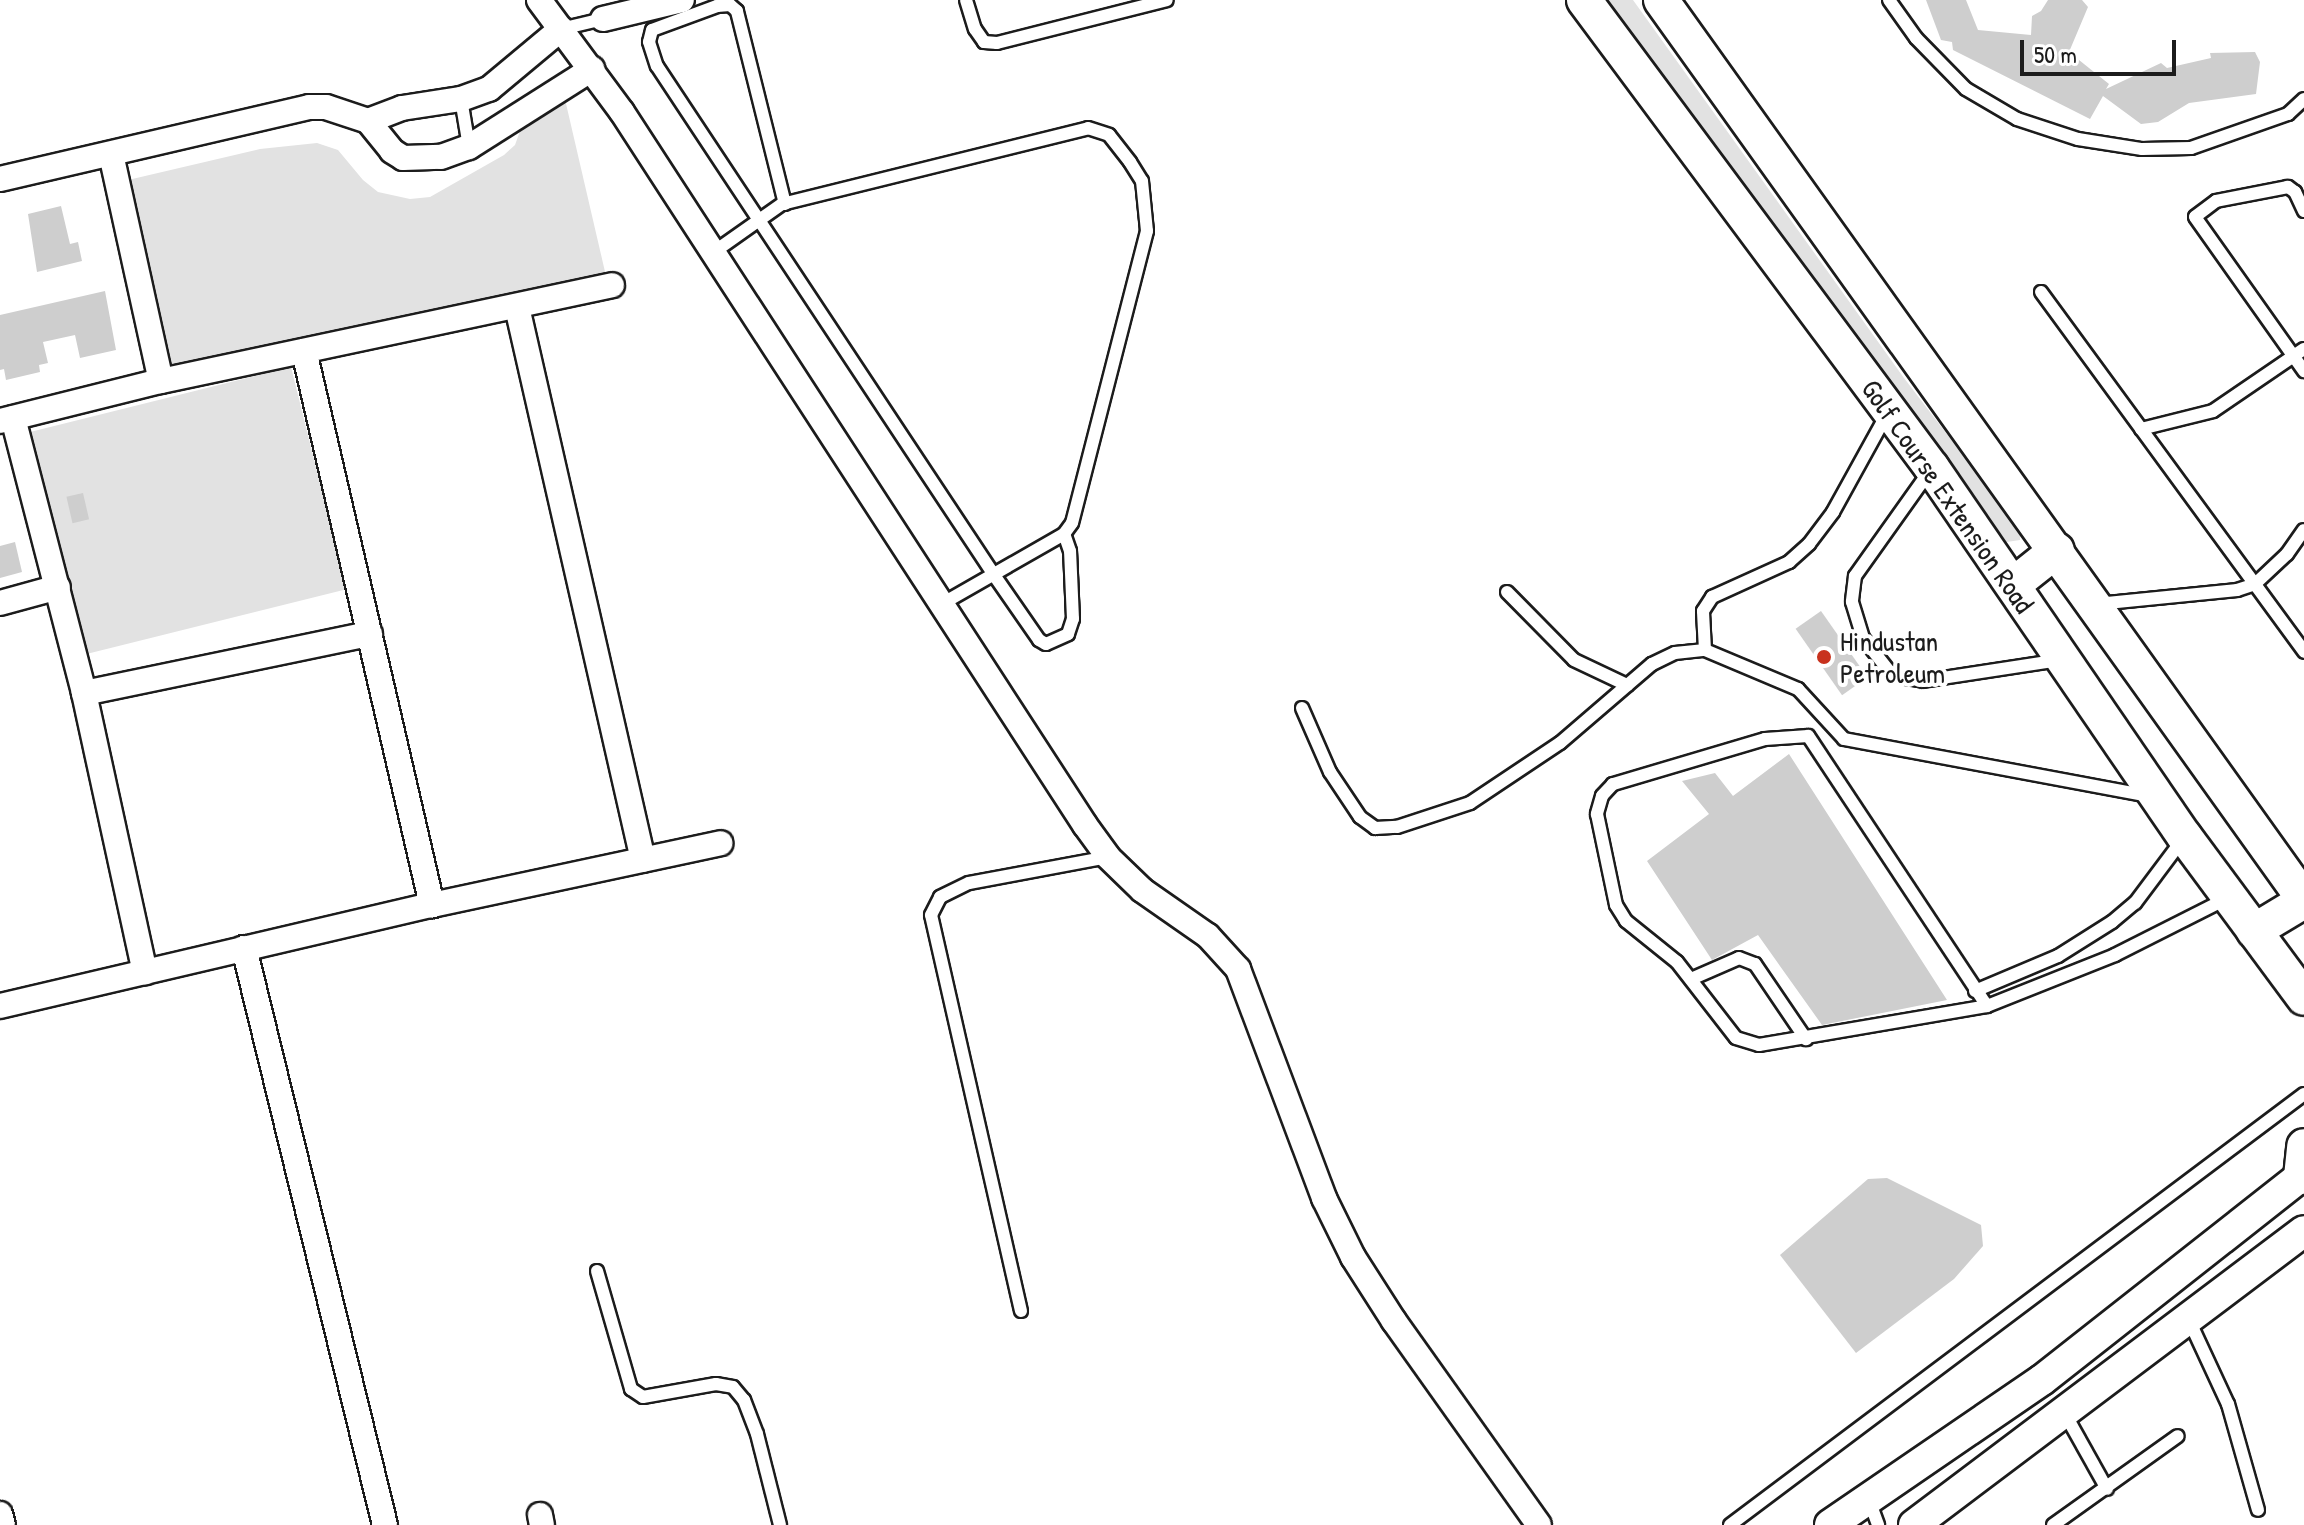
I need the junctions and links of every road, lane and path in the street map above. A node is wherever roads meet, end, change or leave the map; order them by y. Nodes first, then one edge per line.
1 (539, 0) edge
2 (682, 0) edge
3 (966, 0) edge
4 (1167, 0) edge
5 (1584, 0) edge
6 (1661, 0) edge
7 (1889, 0) edge
8 (603, 19) joint
9 (561, 29) junction
10 (592, 69) junction
11 (461, 99) junction
12 (2304, 99) edge
13 (368, 121) junction
14 (469, 147) junction
15 (111, 154) junction
16 (0, 179) edge
17 (785, 204) junction
18 (2304, 211) edge
19 (760, 219) junction
20 (711, 254) junction
21 (612, 285) dead end
22 (2041, 292) dead end
23 (517, 307) junction
24 (304, 351) junction
25 (2298, 353) edge
26 (2304, 371) edge
27 (161, 381) junction
28 (1889, 409) junction
29 (6, 419) edge
30 (2141, 429) junction
31 (1932, 468) junction
32 (2304, 530) edge
33 (1064, 534) junction
34 (2057, 550) junction
35 (994, 575) junction
36 (2255, 584) junction
37 (2013, 585) junction
38 (58, 587) junction
39 (1507, 592) dead end
40 (0, 603) edge
41 (2096, 604) junction
42 (940, 605) junction
43 (370, 634) junction
44 (1705, 650) junction
45 (2304, 652) edge
46 (2064, 659) junction
47 (1627, 685) junction
48 (84, 693) junction
49 (1302, 708) dead end
50 (2159, 798) junction
51 (2185, 837) junction
52 (720, 843) dead end
53 (1108, 857) junction
54 (643, 860) junction
55 (2231, 896) junction
56 (2304, 900) edge
57 (432, 905) junction
58 (2254, 931) junction
59 (244, 948) junction
60 (145, 972) junction
61 (1691, 979) junction
62 (1975, 991) junction
63 (2304, 998) edge
64 (0, 1006) edge
65 (1987, 1006) junction
66 (1806, 1039) junction
67 (2304, 1094) edge
68 (2303, 1166) edge
69 (2304, 1231) edge
70 (597, 1271) dead end
71 (1021, 1311) dead end
72 (2188, 1318) junction
73 (2064, 1412) junction
74 (2178, 1436) dead end
75 (2107, 1489) junction
76 (2258, 1510) dead end
77 (1873, 1511) edge
78 (0, 1514) edge
79 (3, 1525) edge
80 (385, 1525) edge
81 (780, 1525) edge
82 (1539, 1525) edge
83 (1730, 1525) edge
84 (1830, 1525) edge
85 (1914, 1525) edge
86 (2053, 1525) edge

1 - 9 street
2 - 8 street
3 - 4 lane
5 - 28 main road, Golf Course Extension Road
6 - 34 main road, Golf Course Extension Road
7 - 12 lane
8 - 9 lane
9 - 10 street
9 - 11 street
10 - 14 street
10 - 20 street
11 - 13 street
11 - 14 lane
13 - 14 street
13 - 15 street
15 - 16 street
15 - 27 street
17 - 19 lane
17 - 19 lane
17 - 33 lane
18 - 25 lane
19 - 20 lane
19 - 35 lane
20 - 42 street
21 - 23 street
22 - 30 lane
23 - 24 street
23 - 54 street
24 - 27 street
24 - 43 street
25 - 26 lane
25 - 30 lane
27 - 29 street
28 - 31 main road, Golf Course Extension Road
28 - 44 lane
29 - 38 street
30 - 36 lane
31 - 37 main road, Golf Course Extension Road
31 - 46 lane
32 - 36 lane
33 - 35 lane
33 - 35 lane
34 - 37 main road
34 - 41 main road, Golf Course Extension Road
35 - 42 lane
36 - 41 lane
36 - 45 lane
37 - 46 main road, Golf Course Extension Road
38 - 40 street
38 - 48 street
39 - 47 lane
41 - 56 main road, Golf Course Extension Road
42 - 53 street
43 - 48 street
43 - 57 street
44 - 47 lane
44 - 50 lane
46 - 50 main road, Golf Course Extension Road
47 - 49 lane
48 - 60 street
50 - 51 main road, Golf Course Extension Road
51 - 55 main road, Golf Course Extension Road
51 - 62 lane
52 - 54 street
53 - 71 lane
53 - 82 street
54 - 57 street
55 - 58 main road, Golf Course Extension Road
55 - 65 lane
56 - 58 main road
57 - 59 street
58 - 63 main road, Golf Course Extension Road
59 - 60 street
59 - 80 street
60 - 64 street
61 - 62 lane
61 - 66 lane
61 - 66 lane
62 - 65 lane
65 - 66 lane
67 - 83 lane
68 - 77 street
69 - 72 street
70 - 81 lane
72 - 73 street
72 - 76 lane
73 - 75 lane
73 - 85 street
74 - 75 lane
75 - 86 lane
77 - 84 street
78 - 79 street

